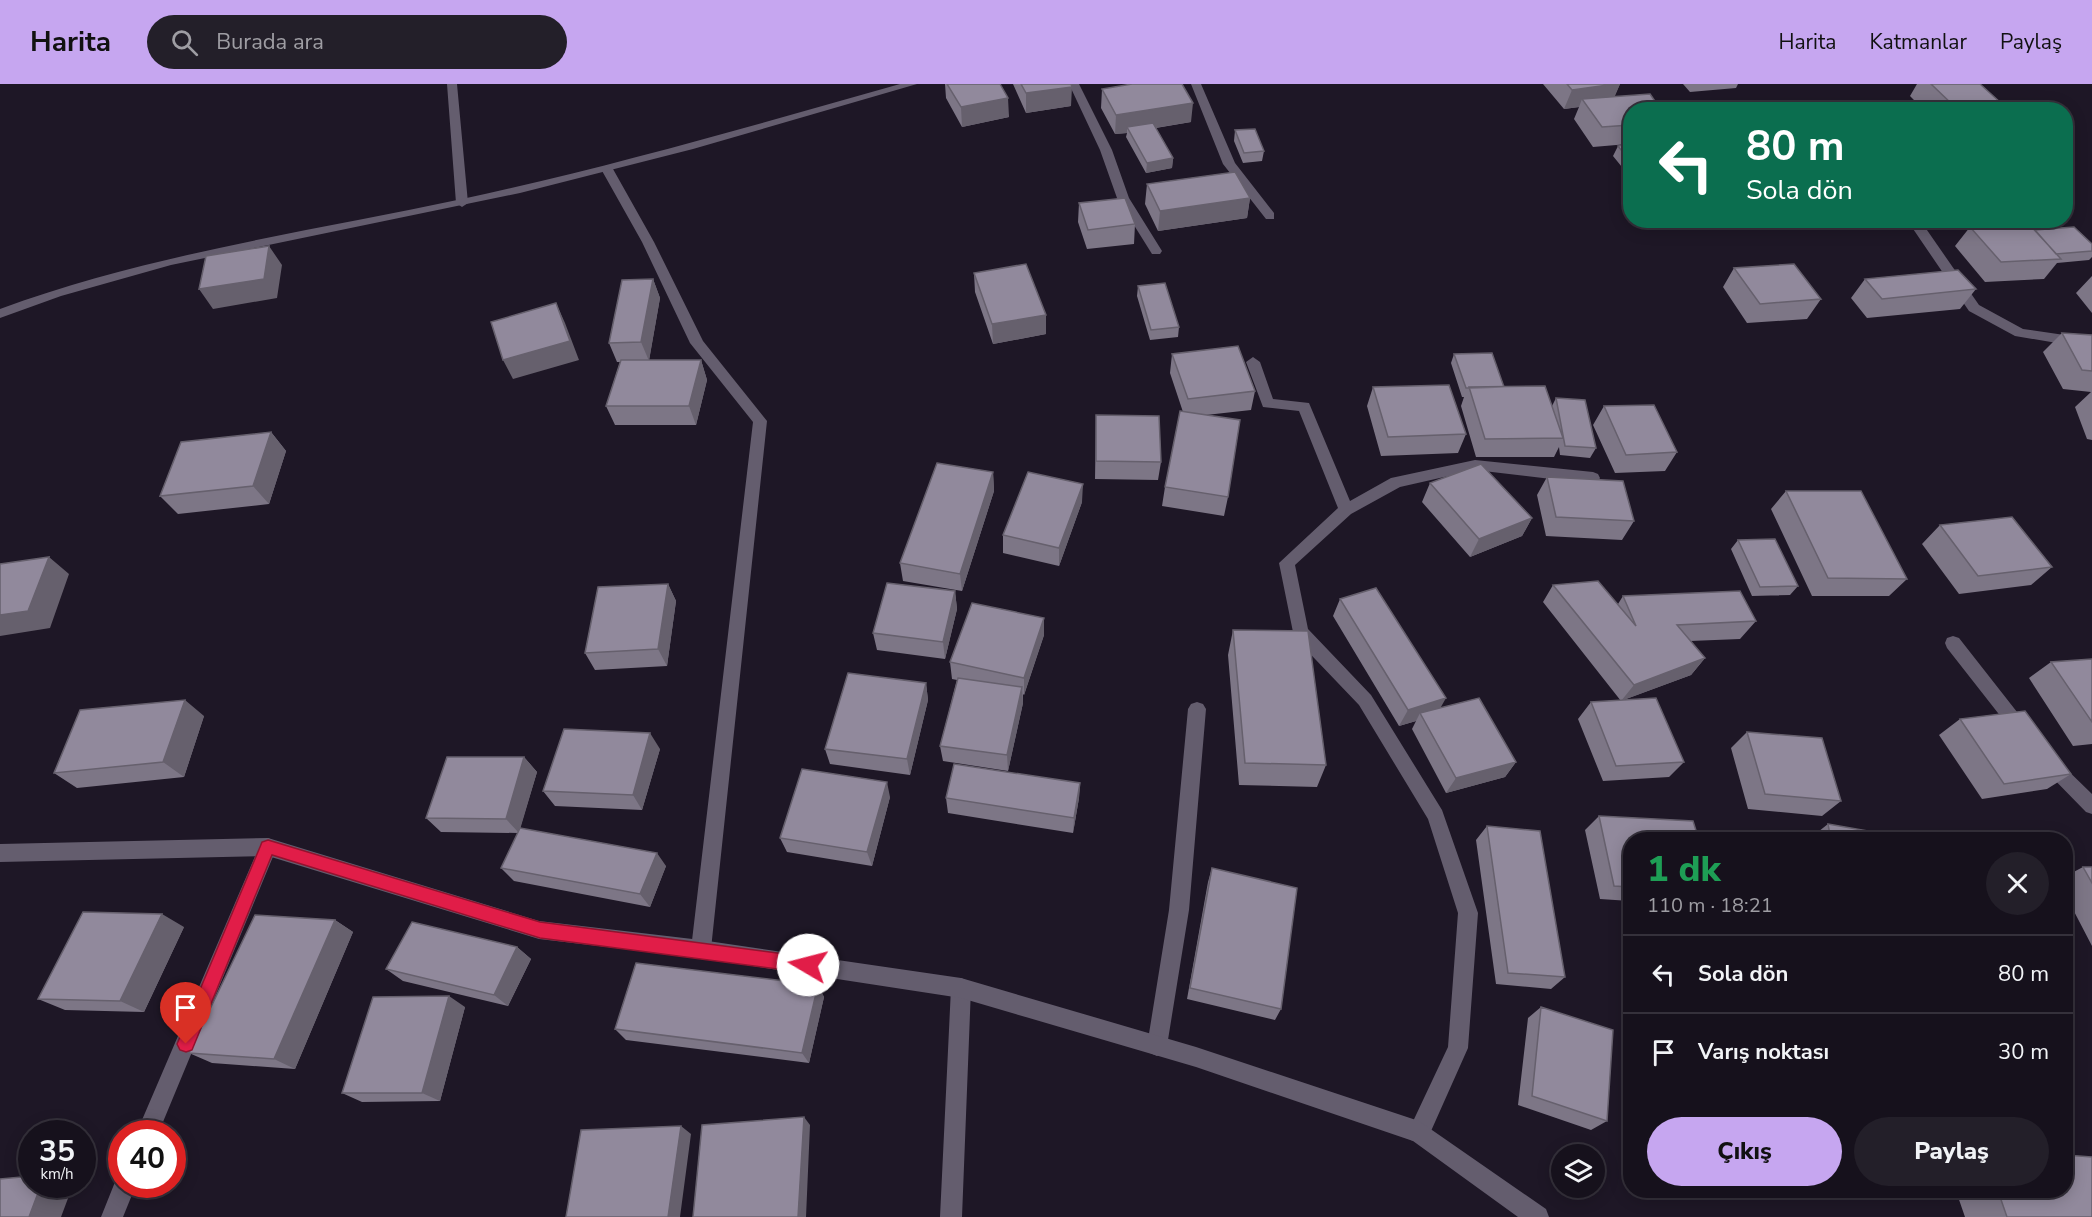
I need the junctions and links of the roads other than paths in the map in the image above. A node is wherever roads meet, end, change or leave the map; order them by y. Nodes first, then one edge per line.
1 (452, 84) edge
2 (912, 84) edge
3 (1074, 84) edge
4 (1196, 84) edge
5 (1974, 84) edge
6 (1994, 102) edge
7 (607, 169) junction
8 (462, 203) junction
9 (1270, 216) dead end
10 (1919, 228) edge
11 (1156, 251) dead end
12 (0, 314) edge
13 (2092, 344) edge
14 (1252, 362) dead end
15 (1593, 478) edge
16 (1346, 510) junction
17 (1953, 643) dead end
18 (1197, 709) dead end
19 (2092, 806) edge
20 (268, 847) junction
21 (0, 853) edge
22 (701, 950) junction
23 (961, 988) junction
24 (1157, 1046) junction
25 (153, 1120) edge
26 (1419, 1131) junction
27 (120, 1198) edge
28 (1514, 1210) edge
29 (112, 1217) edge
30 (951, 1217) edge
31 (1538, 1217) edge

1 - 8 street
2 - 7 street
3 - 11 street
4 - 9 street
5 - 6 street
7 - 8 street
7 - 22 street
8 - 12 street
10 - 13 street
14 - 16 street
15 - 16 street
16 - 26 street
17 - 19 street
18 - 24 street
20 - 21 street
20 - 22 street
20 - 25 street
22 - 23 street
23 - 24 street
23 - 30 street
24 - 26 street
26 - 28 street
27 - 29 street
28 - 31 street

